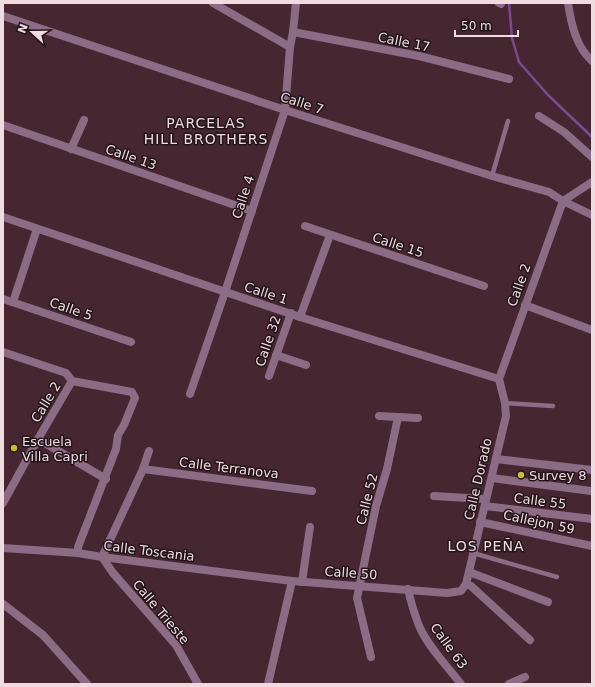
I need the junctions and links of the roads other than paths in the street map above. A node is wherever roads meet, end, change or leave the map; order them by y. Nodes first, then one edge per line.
1 (213, 3) edge
2 (296, 3) edge
3 (568, 3) edge
4 (3, 16) edge
5 (293, 32) junction
6 (290, 47) junction
7 (592, 61) edge
8 (509, 79) dead end
9 (285, 110) junction
10 (539, 116) dead end
11 (84, 120) dead end
12 (508, 122) dead end
13 (3, 125) edge
14 (71, 149) junction
15 (592, 157) edge
16 (492, 176) junction
17 (592, 182) edge
18 (563, 201) junction
19 (252, 211) junction
20 (592, 215) edge
21 (3, 217) edge
22 (305, 226) dead end
23 (37, 229) junction
24 (330, 235) junction
25 (484, 286) dead end
26 (225, 292) junction
27 (3, 299) edge
28 (13, 302) junction
29 (524, 305) junction
30 (291, 313) junction
31 (300, 317) junction
32 (592, 330) edge
33 (130, 342) dead end
34 (3, 352) edge
35 (276, 355) junction
36 (306, 365) dead end
37 (269, 376) dead end
38 (499, 379) junction
39 (72, 382) junction
40 (190, 394) dead end
41 (505, 403) junction
42 (553, 406) dead end
43 (379, 416) dead end
44 (398, 417) junction
45 (418, 418) dead end
46 (38, 439) junction
47 (149, 451) dead end
48 (496, 459) junction
49 (143, 469) junction
50 (592, 470) edge
51 (492, 478) junction
52 (106, 479) junction
53 (312, 491) dead end
54 (591, 491) dead end
55 (434, 496) dead end
56 (3, 503) edge
57 (485, 503) junction
58 (592, 519) edge
59 (480, 522) junction
60 (310, 527) dead end
61 (592, 546) edge
62 (3, 548) edge
63 (78, 553) junction
64 (473, 553) junction
65 (102, 558) junction
66 (469, 572) junction
67 (556, 577) dead end
68 (292, 581) junction
69 (302, 582) junction
70 (466, 584) junction
71 (359, 586) junction
72 (408, 589) junction
73 (548, 602) dead end
74 (3, 604) edge
75 (530, 640) dead end
76 (371, 657) dead end
77 (525, 677) dead end
78 (88, 684) edge
79 (198, 684) edge
80 (268, 684) edge
81 (462, 684) edge
82 (509, 684) edge

1 - 6 street
2 - 5 street, Calle 4
3 - 7 street
4 - 9 street, Calle 7
5 - 6 street, Calle 4
5 - 8 street, Calle 17
6 - 9 street, Calle 4
9 - 16 street, Calle 7
9 - 19 street, Calle 4
10 - 15 street
11 - 14 street
12 - 16 lane
13 - 14 street, Calle 13
14 - 19 street, Calle 13
16 - 18 street, Calle 7
17 - 18 street
18 - 20 street, Calle 7
18 - 29 street, Calle 2
19 - 26 street, Calle 4
21 - 23 street, Calle 1
22 - 24 street, Calle 15
23 - 26 street, Calle 1
23 - 28 street
24 - 25 street, Calle 15
24 - 31 street
26 - 30 street, Calle 1
26 - 40 street, Calle 4
27 - 28 street, Calle 5
28 - 33 street, Calle 5
29 - 32 street
29 - 38 street, Calle 2
30 - 31 street, Calle 1
30 - 35 street, Calle 32
31 - 38 street, Calle 1
34 - 39 street, Calle 2
35 - 36 street
35 - 37 street, Calle 32
38 - 41 street
39 - 46 street, Calle 2
39 - 52 street
41 - 42 lane
41 - 48 street, Calle Dorado
43 - 44 street
44 - 45 street
44 - 71 street, Calle 52
46 - 52 street
46 - 56 street, Calle 2
47 - 49 street
48 - 50 street
48 - 51 street, Calle Dorado
49 - 53 street, Calle Terranova
49 - 65 street
51 - 54 street
51 - 57 street, Calle Dorado
52 - 63 street
55 - 57 street, Calle 55
57 - 58 street, Calle 55
57 - 59 street, Calle Dorado
59 - 61 street, Callejon 59
59 - 64 street, Calle Dorado
60 - 69 street
62 - 63 street, Calle Toscania
63 - 65 street, Calle Toscania
64 - 66 street, Calle Dorado
64 - 67 lane
65 - 68 street, Calle Toscania
65 - 79 street, Calle Trieste
66 - 70 street, Calle Dorado
66 - 73 street
68 - 69 street, Calle 50
68 - 80 street
69 - 71 street, Calle 50
70 - 72 street
70 - 75 street
71 - 72 street, Calle 50
71 - 76 street, Calle 52
72 - 81 street, Calle 63
74 - 78 street
77 - 82 street

